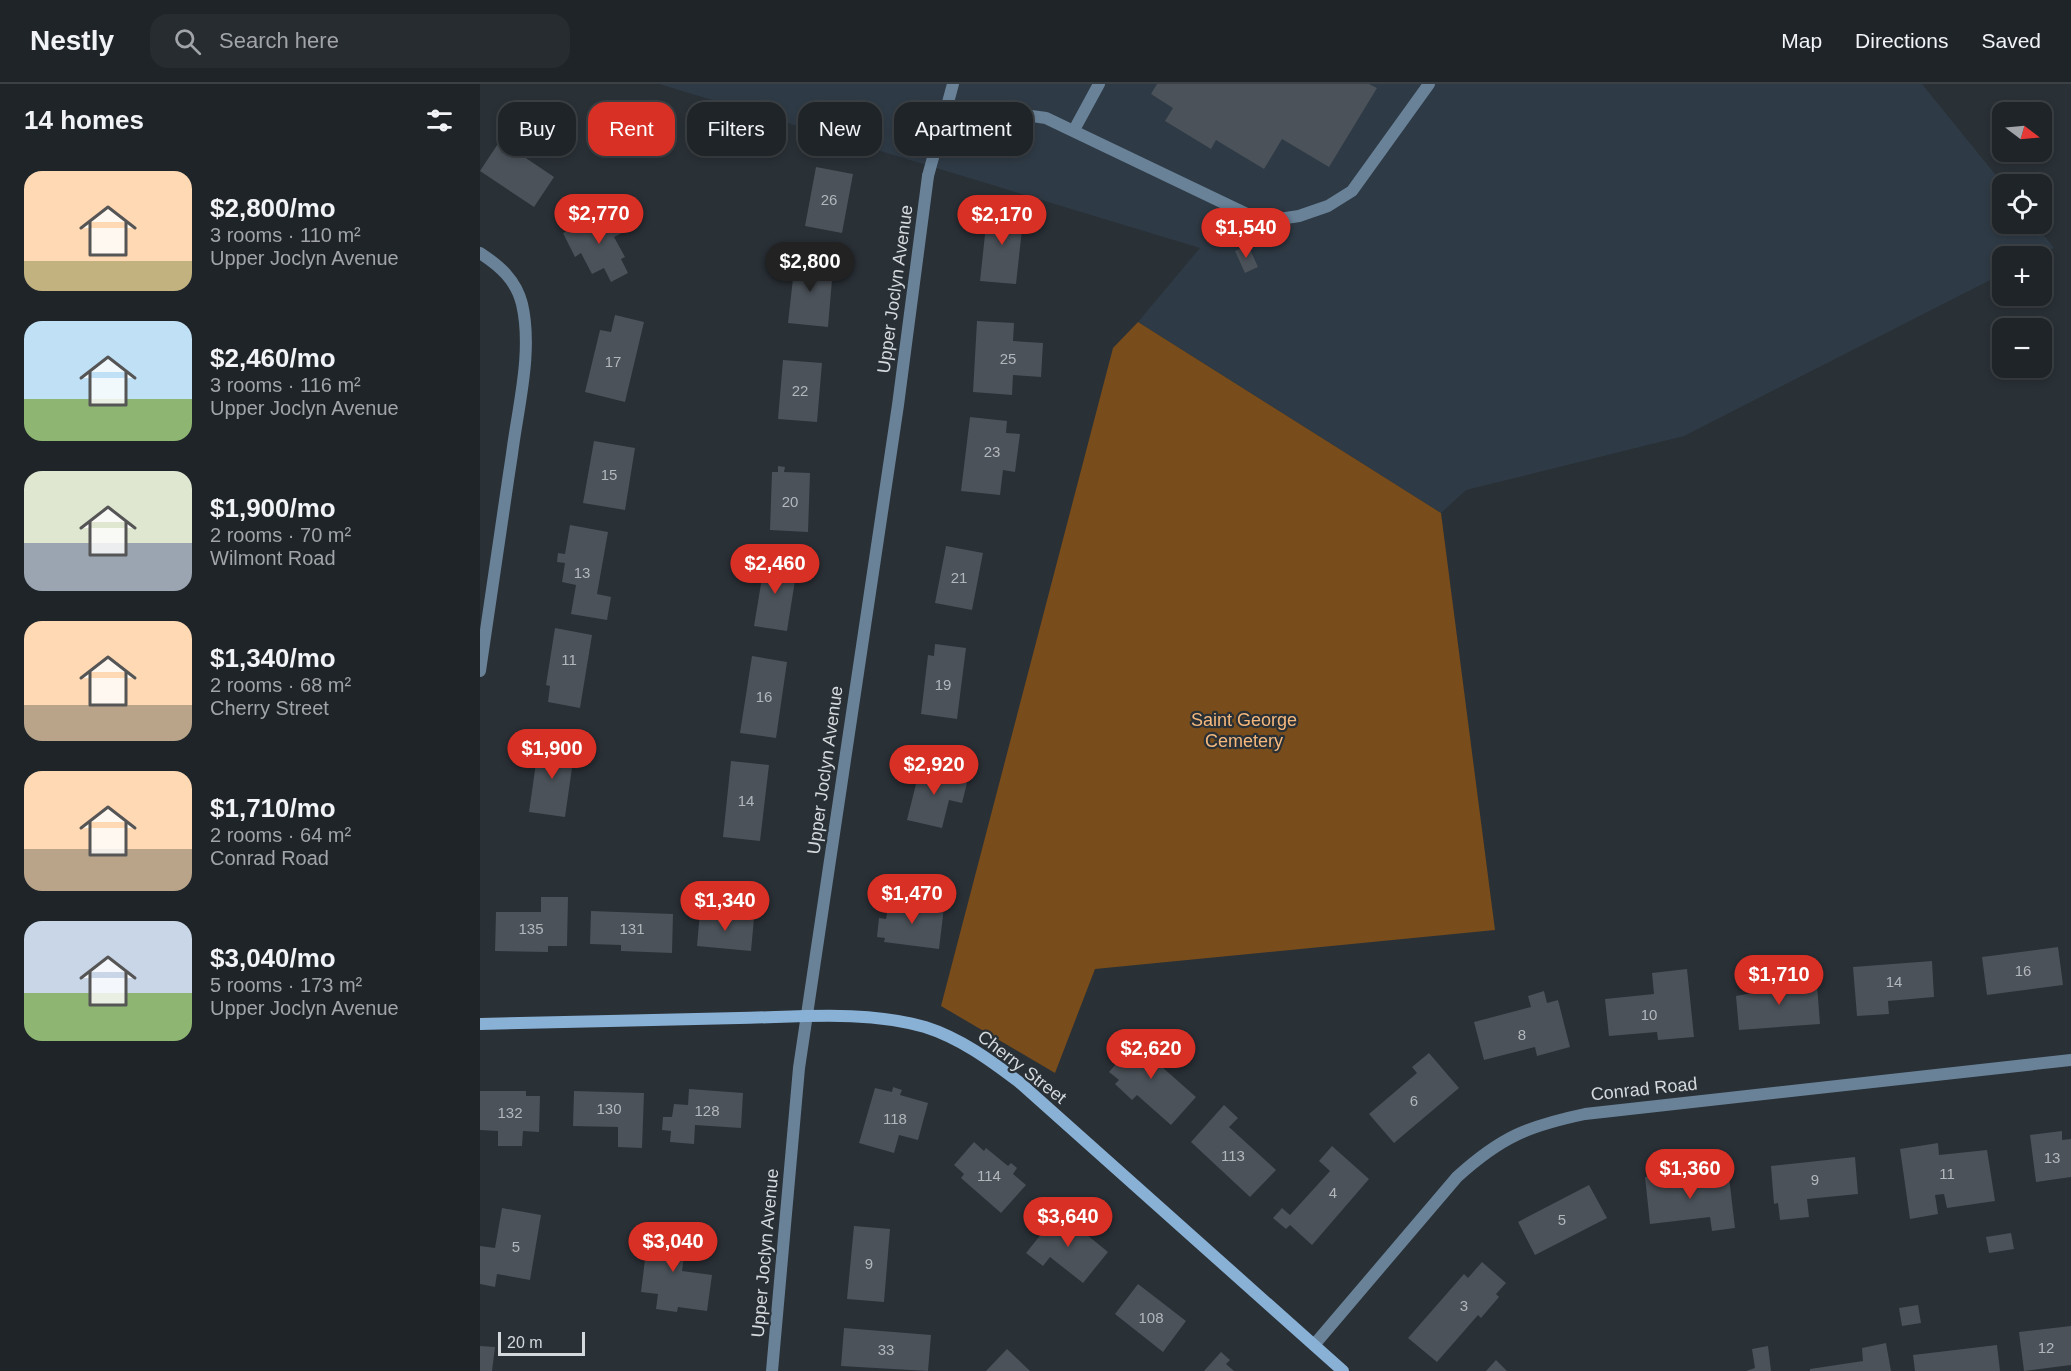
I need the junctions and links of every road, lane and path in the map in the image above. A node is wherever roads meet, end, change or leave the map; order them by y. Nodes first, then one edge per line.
1 (953, 84) edge
2 (1099, 84) edge
3 (1429, 84) edge
4 (949, 102) edge
5 (1033, 116) edge
6 (1074, 130) junction
7 (935, 156) edge
8 (480, 253) edge
9 (480, 671) edge
10 (807, 1017) junction
11 (480, 1024) edge
12 (2071, 1060) edge
13 (1314, 1345) junction
14 (772, 1371) edge
15 (1343, 1371) edge

1 - 4 street, Upper Joclyn Avenue
2 - 6 street
3 - 6 street
5 - 6 street
7 - 10 street, Upper Joclyn Avenue
8 - 9 street
10 - 11 street, Cherry Street
10 - 13 street, Cherry Street
10 - 14 street, Upper Joclyn Avenue
12 - 13 street, Conrad Road
13 - 15 street, Cherry Street

